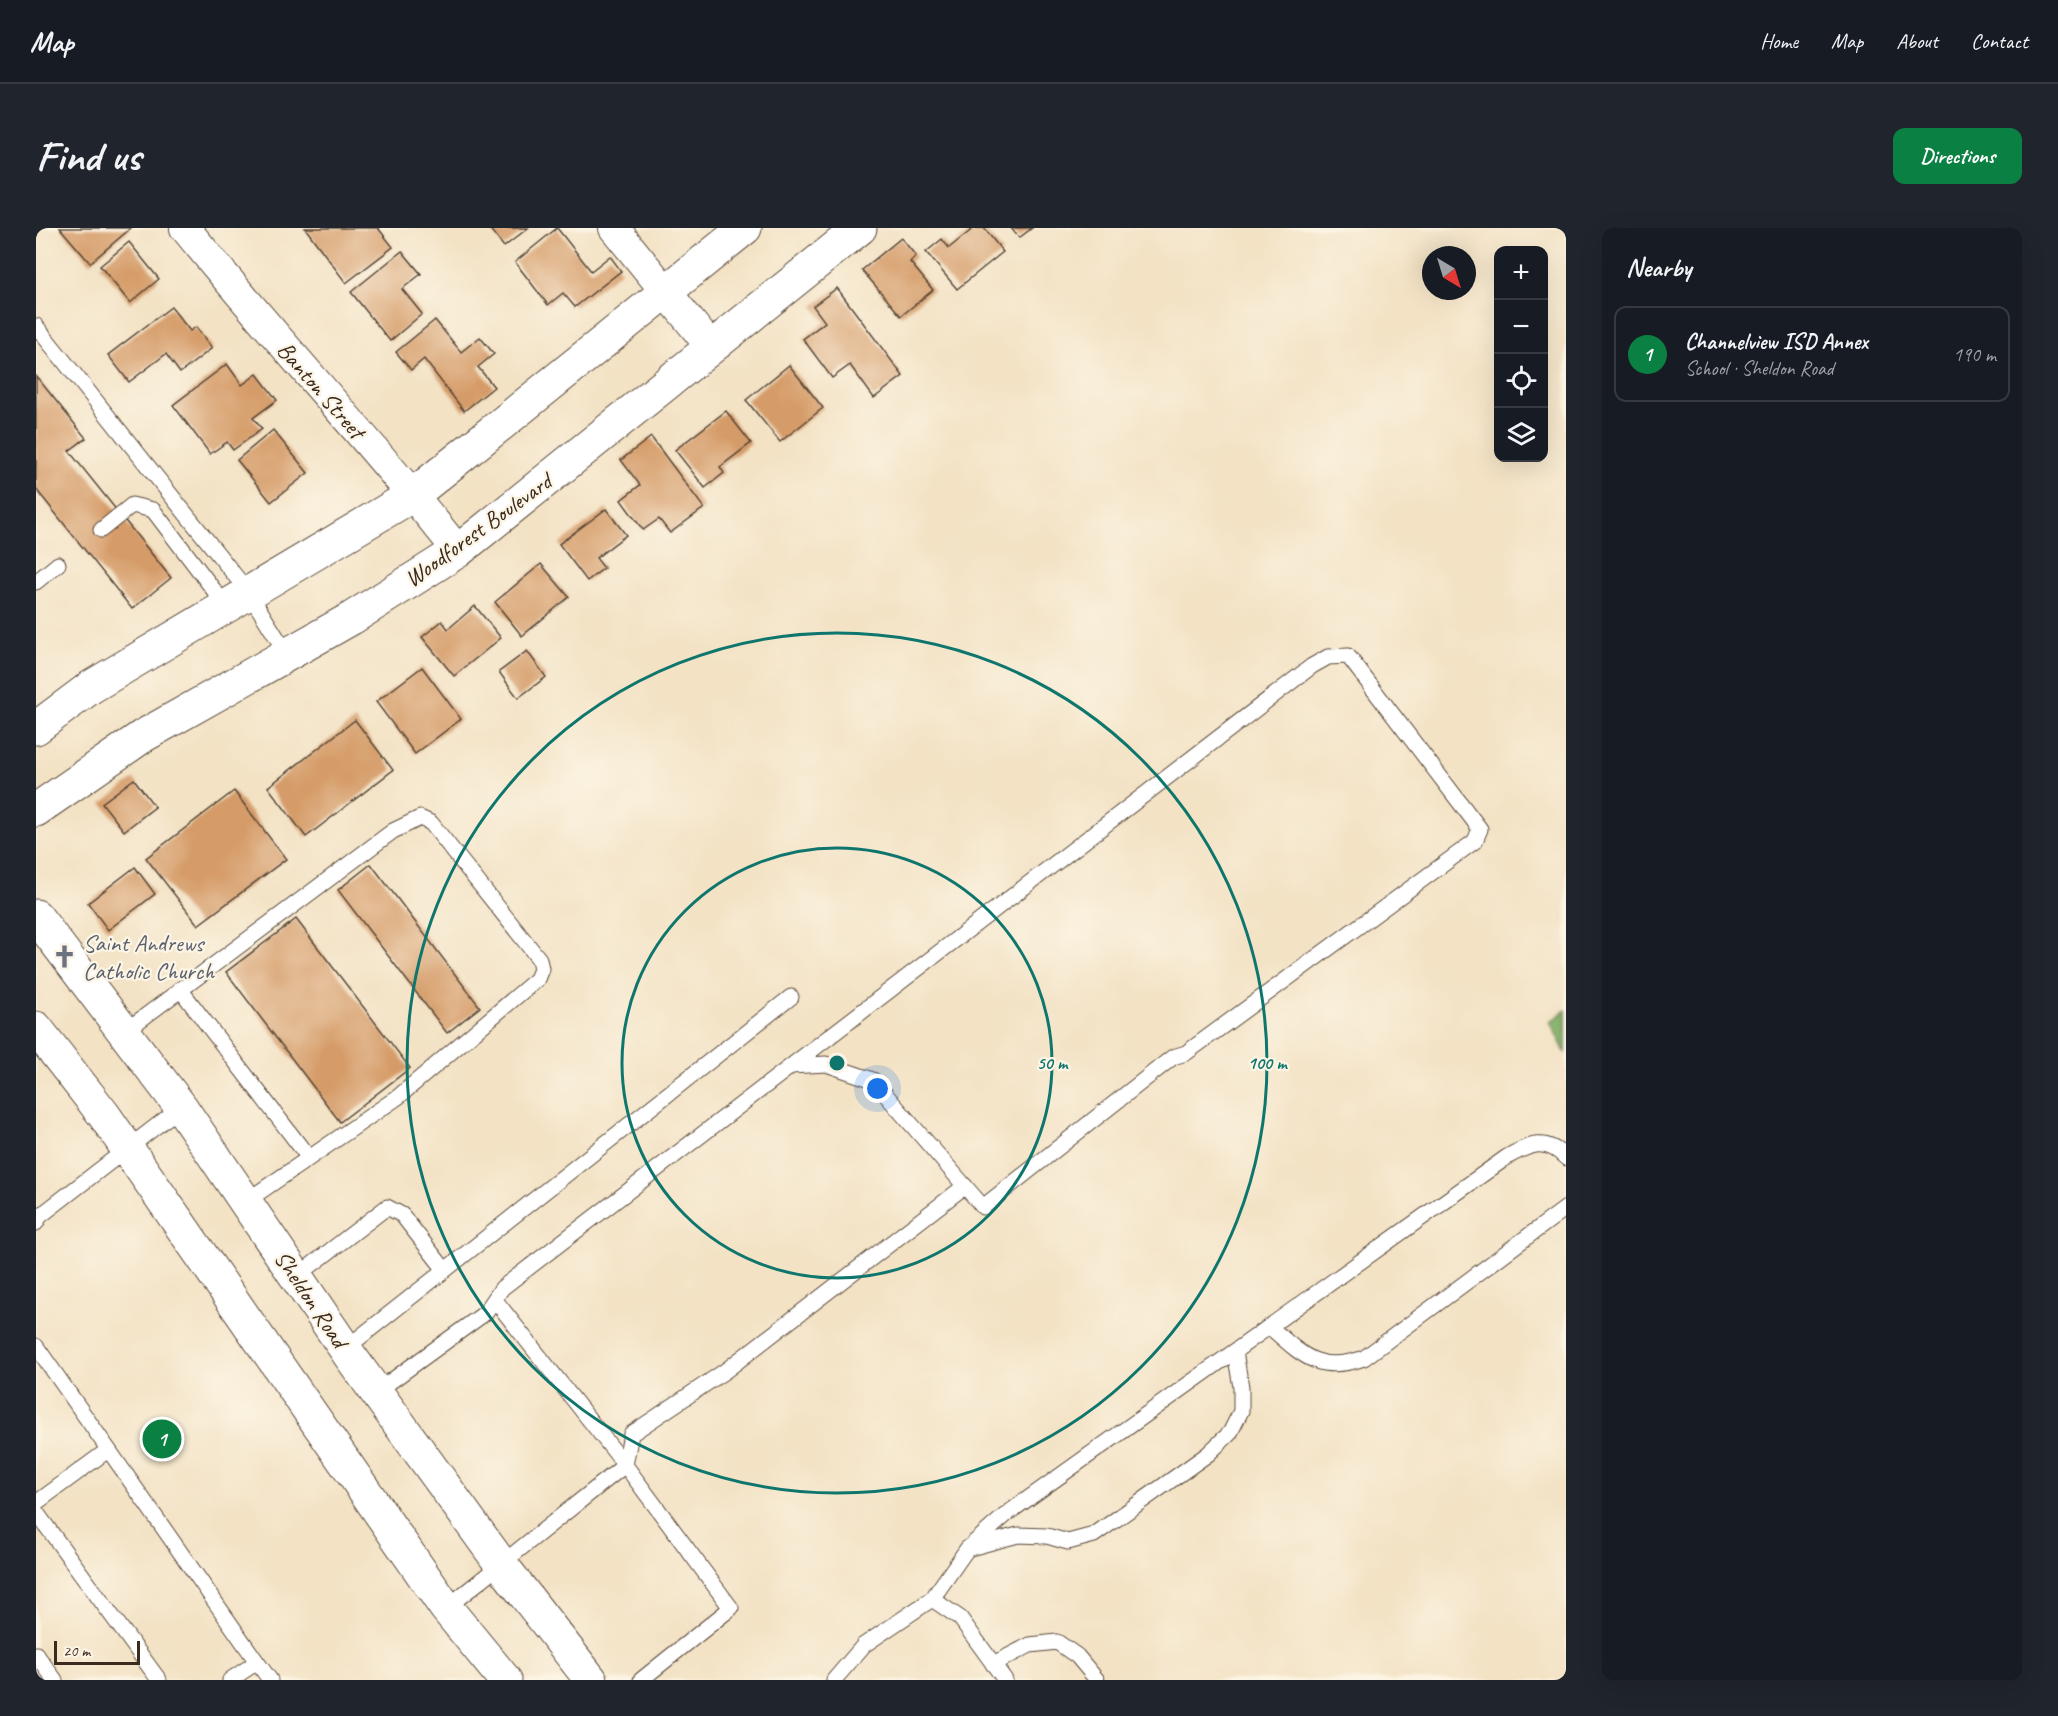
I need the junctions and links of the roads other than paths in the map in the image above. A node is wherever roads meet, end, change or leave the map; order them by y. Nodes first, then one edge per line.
1 (185, 228) edge
2 (614, 228) edge
3 (745, 228) edge
4 (860, 228) edge
5 (666, 291) junction
6 (36, 326) edge
7 (711, 347) junction
8 (413, 495) junction
9 (101, 530) dead end
10 (458, 551) junction
11 (58, 564) dead end
12 (36, 582) edge
13 (238, 600) junction
14 (287, 654) junction
15 (36, 728) edge
16 (36, 810) edge
17 (36, 916) edge
18 (180, 989) junction
19 (791, 997) dead end
20 (36, 1028) edge
21 (124, 1032) junction
22 (790, 1066) junction
23 (181, 1107) junction
24 (127, 1147) junction
25 (1561, 1152) edge
26 (309, 1158) junction
27 (965, 1186) junction
28 (245, 1202) junction
29 (1566, 1208) edge
30 (36, 1223) edge
31 (445, 1270) junction
32 (296, 1277) junction
33 (495, 1300) junction
34 (1270, 1327) junction
35 (36, 1346) edge
36 (345, 1349) junction
37 (1235, 1352) junction
38 (376, 1392) junction
39 (108, 1450) junction
40 (625, 1465) junction
41 (36, 1503) edge
42 (36, 1512) edge
43 (967, 1549) junction
44 (501, 1564) junction
45 (932, 1599) junction
46 (447, 1608) junction
47 (36, 1654) edge
48 (257, 1662) junction
49 (993, 1664) junction
50 (56, 1680) edge
51 (159, 1680) edge
52 (230, 1680) edge
53 (270, 1680) edge
54 (505, 1680) edge
55 (591, 1680) edge
56 (641, 1680) edge
57 (834, 1680) edge
58 (1005, 1680) edge
59 (1097, 1680) edge

1 - 8 street, Banton Street
2 - 5 street
3 - 5 main road
4 - 7 main road, Woodforest Boulevard
5 - 7 street
5 - 8 main road
6 - 13 lane
7 - 10 main road, Woodforest Boulevard
8 - 10 street, Banton Street
8 - 13 main road
9 - 13 lane
10 - 14 main road, Woodforest Boulevard
11 - 12 lane
13 - 14 lane
13 - 15 main road
14 - 16 main road, Woodforest Boulevard
17 - 21 main road, Sheldon Road
18 - 21 lane
18 - 26 lane
18 - 26 lane
19 - 31 lane
20 - 24 main road
21 - 23 main road, Sheldon Road
22 - 27 lane
22 - 27 lane
22 - 33 lane
23 - 24 lane
23 - 28 main road, Sheldon Road
24 - 30 lane
24 - 46 main road
25 - 34 lane
26 - 28 lane
27 - 40 lane
28 - 32 main road, Sheldon Road
29 - 34 lane
31 - 32 lane
31 - 36 lane
32 - 36 main road, Sheldon Road
33 - 38 lane
33 - 40 lane
34 - 37 lane
35 - 39 lane
36 - 38 main road, Sheldon Road
37 - 43 lane
37 - 43 lane
38 - 44 main road, Sheldon Road
39 - 41 lane
39 - 48 lane
40 - 44 lane
40 - 56 lane
42 - 51 lane
43 - 45 lane
44 - 46 lane
44 - 55 main road, Sheldon Road
45 - 49 lane
45 - 57 lane
46 - 54 main road
47 - 50 lane
48 - 52 lane
48 - 53 lane
49 - 58 lane
49 - 59 lane

